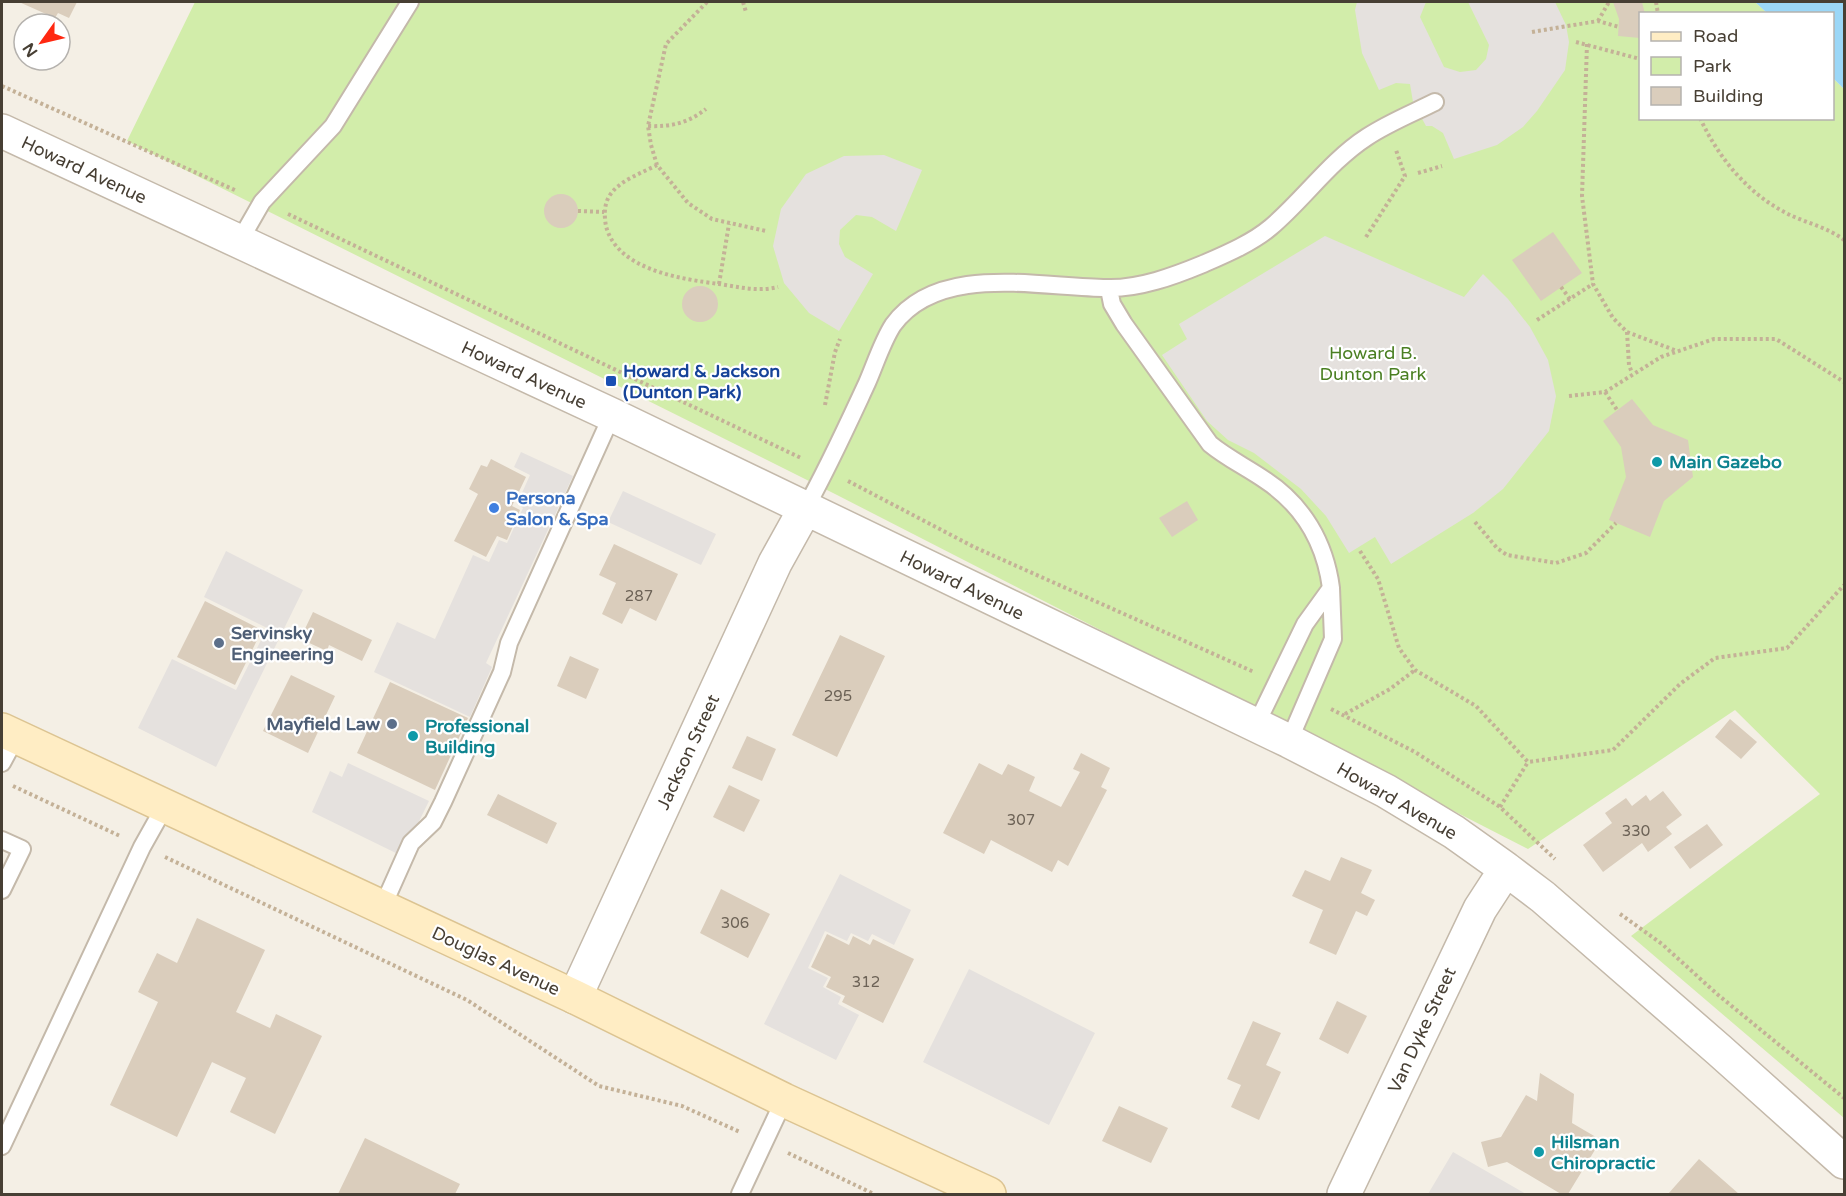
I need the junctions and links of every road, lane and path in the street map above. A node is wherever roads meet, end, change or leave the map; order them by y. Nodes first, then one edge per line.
1 (410, 2) edge
2 (707, 2) edge
3 (743, 2) edge
4 (1609, 2) edge
5 (746, 12) dead end
6 (1598, 21) junction
7 (1618, 27) dead end
8 (1532, 32) dead end
9 (1576, 42) dead end
10 (1587, 44) junction
11 (1639, 58) edge
12 (2, 86) edge
13 (1435, 102) dead end
14 (706, 109) dead end
15 (1701, 120) edge
16 (648, 126) junction
17 (2, 131) edge
18 (1391, 141) dead end
19 (657, 165) junction
20 (1442, 166) dead end
21 (1418, 173) dead end
22 (262, 202) junction
23 (579, 211) dead end
24 (604, 212) junction
25 (729, 224) junction
26 (766, 231) dead end
27 (1366, 237) dead end
28 (1845, 240) edge
29 (240, 242) junction
30 (719, 284) junction
31 (1593, 284) junction
32 (778, 286) dead end
33 (1561, 287) dead end
34 (1109, 289) junction
35 (1570, 299) junction
36 (1537, 320) dead end
37 (1627, 332) junction
38 (840, 339) dead end
39 (1677, 351) junction
40 (1632, 373) junction
41 (1844, 382) edge
42 (1605, 393) junction
43 (1569, 396) dead end
44 (824, 408) dead end
45 (1617, 410) dead end
46 (612, 416) junction
47 (805, 447) dead end
48 (800, 457) junction
49 (827, 470) junction
50 (805, 509) junction
51 (1475, 522) dead end
52 (1616, 523) dead end
53 (1360, 551) dead end
54 (1845, 585) edge
55 (1331, 588) junction
56 (1415, 670) junction
57 (1263, 676) dead end
58 (1256, 725) junction
59 (1289, 741) junction
60 (6, 743) edge
61 (1528, 762) junction
62 (12, 785) dead end
63 (165, 806) junction
64 (1500, 807) junction
65 (2, 840) edge
66 (142, 847) junction
67 (1564, 867) dead end
68 (1506, 869) junction
69 (2, 890) edge
70 (382, 908) junction
71 (1611, 908) dead end
72 (575, 997) junction
73 (1845, 1098) edge
74 (784, 1100) junction
75 (764, 1143) junction
76 (2, 1146) edge
77 (1845, 1162) edge
78 (740, 1194) edge
79 (874, 1194) edge
80 (989, 1194) edge
81 (1344, 1194) edge

1 - 22 lane
2 - 16 path
3 - 5 path
4 - 6 path
6 - 7 path
6 - 8 path
9 - 10 path
10 - 11 path
10 - 31 path
12 - 22 path
13 - 34 lane
14 - 16 path
15 - 28 path
16 - 19 path
17 - 29 street, Howard Avenue
18 - 27 path
19 - 24 path
19 - 25 path
20 - 21 path
22 - 29 lane
22 - 48 path
23 - 24 path
24 - 30 path
25 - 26 path
25 - 30 path
29 - 46 street, Howard Avenue
30 - 32 path
31 - 35 path
31 - 37 path
33 - 35 path
34 - 49 lane
34 - 55 lane
35 - 36 path
37 - 39 path
37 - 40 path
38 - 44 path
39 - 40 path
39 - 41 path
40 - 42 path
42 - 43 path
42 - 45 path
46 - 50 street, Howard Avenue
46 - 70 lane
47 - 48 path
48 - 49 path
49 - 50 lane
49 - 57 path
50 - 58 street, Howard Avenue
50 - 72 street, Jackson Street
51 - 52 path
53 - 56 path
54 - 61 path
55 - 58 lane
55 - 59 lane
56 - 61 path
56 - 64 path
58 - 59 street, Howard Avenue
59 - 68 street, Howard Avenue
60 - 63 street, Douglas Avenue
61 - 64 path
62 - 66 path
63 - 66 lane
63 - 70 street, Douglas Avenue
64 - 67 path
65 - 69 lane
66 - 75 path
66 - 76 lane
68 - 77 street, Howard Avenue
68 - 81 street, Van Dyke Street
70 - 72 street, Douglas Avenue
71 - 73 path
72 - 74 street, Douglas Avenue
74 - 75 lane
74 - 80 street, Douglas Avenue
75 - 78 lane
75 - 79 path

